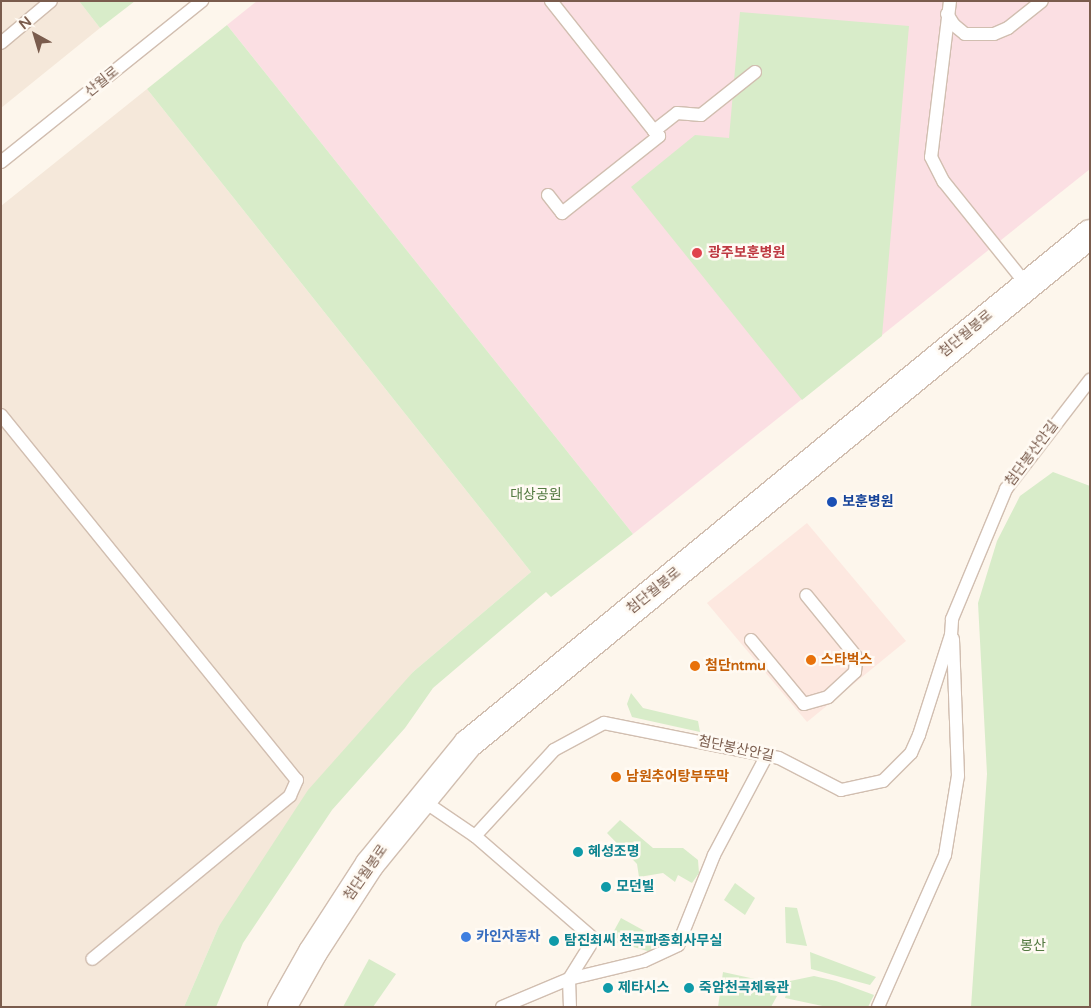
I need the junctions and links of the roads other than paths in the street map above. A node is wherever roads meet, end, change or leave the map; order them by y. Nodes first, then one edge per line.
1 (51, 1) edge
2 (202, 1) edge
3 (551, 1) edge
4 (1042, 1) edge
5 (949, 8) edge
6 (1, 43) edge
7 (755, 72) dead end
8 (654, 131) junction
9 (1, 162) edge
10 (548, 195) dead end
11 (1090, 234) edge
12 (1026, 284) junction
13 (1090, 380) edge
14 (1, 415) edge
15 (806, 595) dead end
16 (952, 619) junction
17 (751, 640) dead end
18 (767, 755) junction
19 (422, 800) junction
20 (475, 836) junction
21 (92, 959) dead end
22 (569, 979) junction
23 (282, 1007) edge
24 (502, 1007) edge
25 (570, 1007) edge
26 (878, 1007) edge

1 - 6 lane
2 - 9 lane, 산월로
3 - 8 lane
4 - 5 lane
5 - 12 lane
7 - 8 lane
8 - 10 lane
11 - 12 street, 첨단월봉로
12 - 19 street, 첨단월봉로
13 - 16 lane, 첨단봉산안길
14 - 21 lane
15 - 17 lane
16 - 18 lane, 첨단봉산안길
16 - 26 lane, 첨단봉산안길
18 - 20 lane, 첨단봉산안길
18 - 22 lane
19 - 20 lane
19 - 23 street, 첨단월봉로
20 - 22 lane
22 - 24 lane
22 - 25 lane

